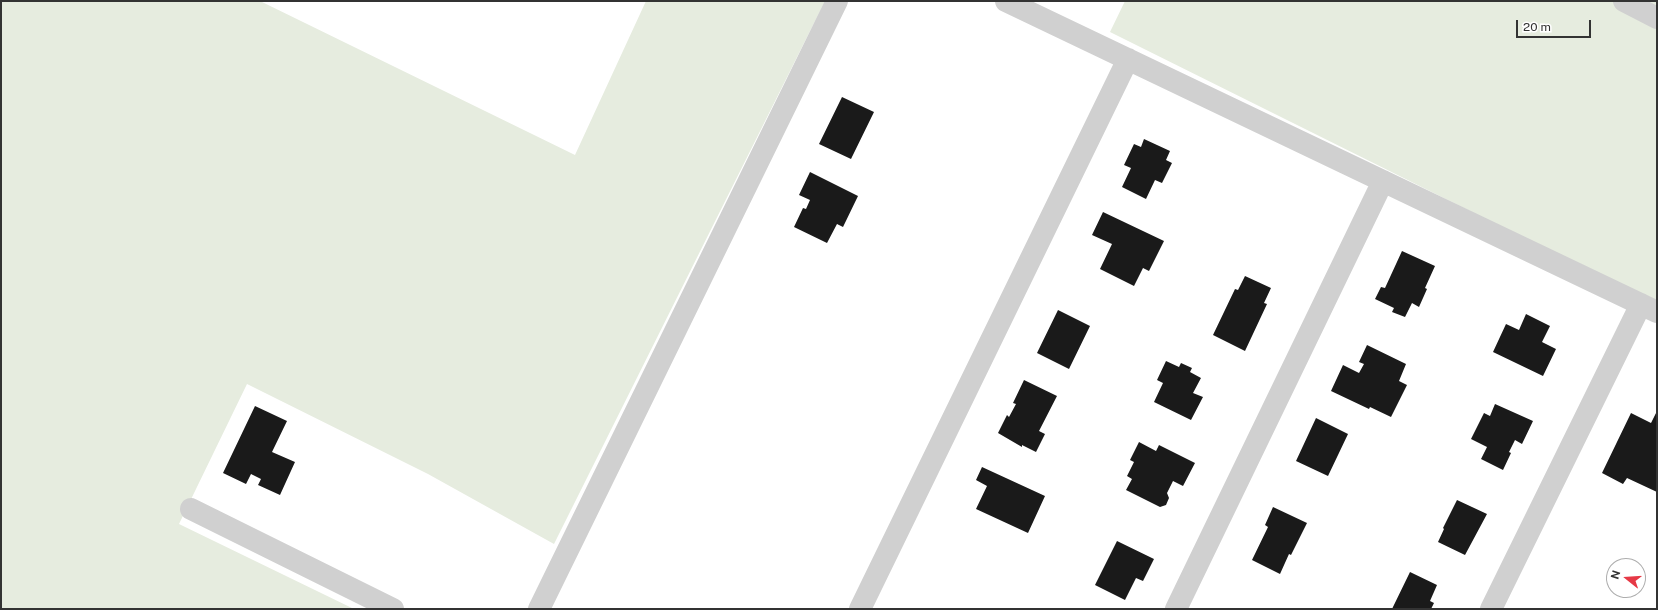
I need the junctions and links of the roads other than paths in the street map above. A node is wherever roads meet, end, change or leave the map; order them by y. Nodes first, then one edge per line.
1 (837, 1) edge
2 (1006, 1) edge
3 (1624, 1) edge
4 (1657, 18) edge
5 (1128, 59) junction
6 (1383, 181) junction
7 (1649, 308) edge
8 (191, 509) dead end
9 (393, 609) edge
10 (539, 609) edge
11 (860, 609) edge
12 (1176, 609) edge
13 (1491, 609) edge

1 - 10 street
2 - 5 street
3 - 4 street
5 - 6 street
5 - 11 street
6 - 7 street
6 - 12 street
7 - 13 street
8 - 9 street

